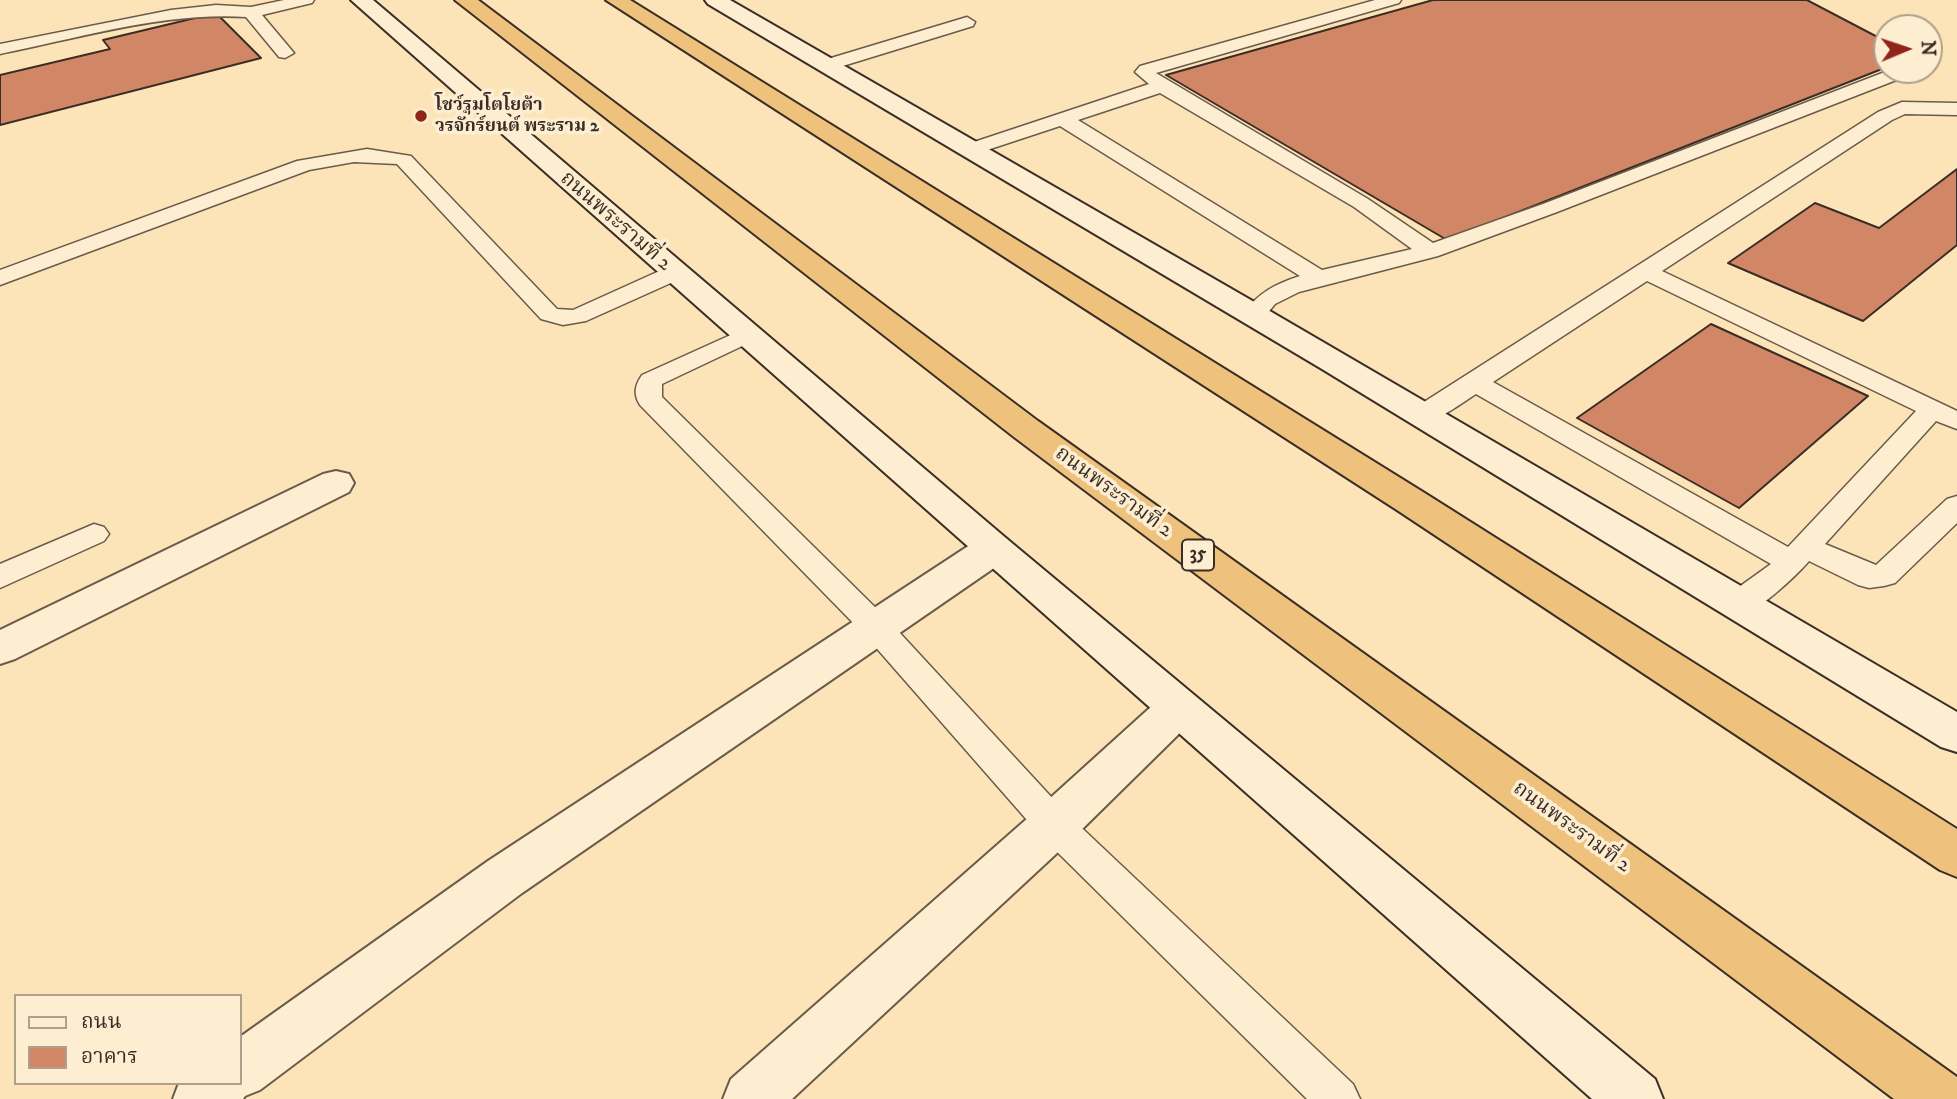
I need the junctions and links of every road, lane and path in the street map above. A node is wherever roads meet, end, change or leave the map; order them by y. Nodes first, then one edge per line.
1 (306, 0) edge
2 (361, 0) edge
3 (465, 0) edge
4 (616, 0) edge
5 (715, 0) edge
6 (1393, 0) edge
7 (251, 12) junction
8 (967, 22) dead end
9 (0, 49) edge
10 (285, 53) dead end
11 (827, 65) junction
12 (1873, 83) edge
13 (1162, 86) junction
14 (1957, 109) edge
15 (1064, 120) junction
16 (972, 149) junction
17 (1430, 251) junction
18 (1646, 272) junction
19 (674, 273) junction
20 (0, 278) edge
21 (1319, 278) junction
22 (1254, 315) junction
23 (746, 335) junction
24 (1476, 383) junction
25 (1422, 415) junction
26 (1945, 416) edge
27 (336, 483) dead end
28 (1957, 506) edge
29 (93, 534) dead end
30 (993, 549) junction
31 (1797, 554) junction
32 (0, 577) edge
33 (1736, 605) junction
34 (876, 627) junction
35 (0, 648) edge
36 (1178, 708) junction
37 (1957, 734) edge
38 (1054, 825) junction
39 (1957, 855) edge
40 (242, 1069) edge
41 (219, 1085) edge
42 (201, 1099) edge
43 (751, 1099) edge
44 (1338, 1099) edge
45 (1634, 1099) edge
46 (1940, 1099) edge

1 - 7 lane
2 - 19 main road, ถนนพระรามที่ 2
3 - 46 highway, ถนนพระรามที่ 2 / 35
4 - 39 highway
5 - 11 main road
6 - 13 lane
7 - 9 lane
7 - 10 lane
8 - 11 lane
11 - 16 main road
12 - 17 lane
13 - 15 lane
13 - 17 lane
14 - 18 lane
15 - 16 lane
15 - 21 lane
16 - 22 main road
17 - 21 lane
18 - 24 lane
18 - 26 lane
19 - 20 lane
19 - 23 main road, ถนนพระรามที่ 2
21 - 22 lane
22 - 25 main road
23 - 30 main road, ถนนพระรามที่ 2
23 - 34 lane
24 - 25 lane
24 - 31 lane
25 - 33 main road
26 - 31 lane
27 - 35 main road
28 - 31 lane
29 - 32 lane
30 - 34 main road
30 - 36 main road, ถนนพระรามที่ 2
31 - 33 lane
33 - 37 main road
34 - 38 lane
34 - 40 main road
36 - 38 main road
36 - 45 main road, ถนนพระรามที่ 2
38 - 43 main road
38 - 44 lane
41 - 42 main road

